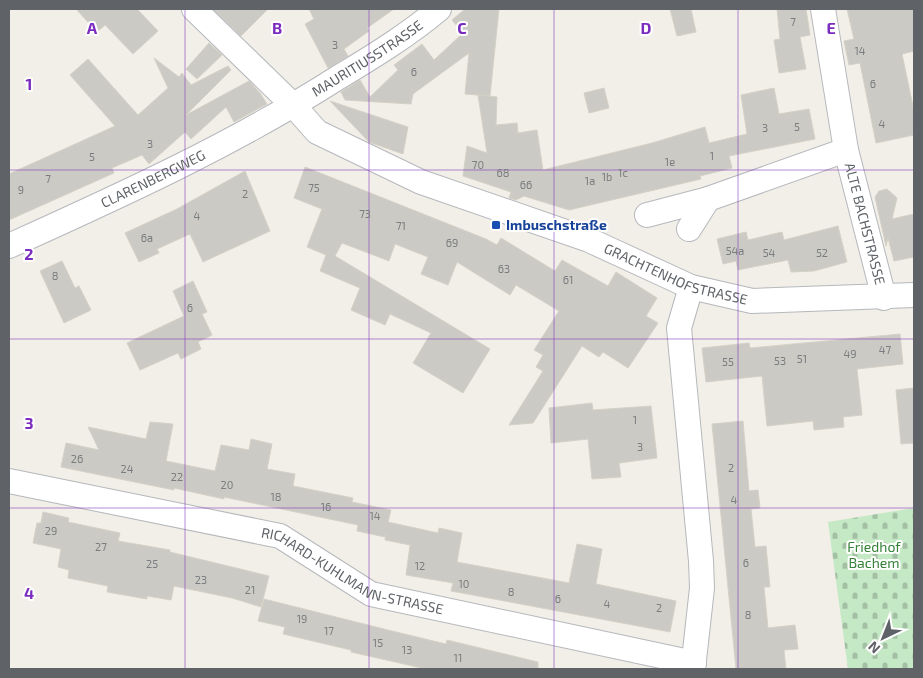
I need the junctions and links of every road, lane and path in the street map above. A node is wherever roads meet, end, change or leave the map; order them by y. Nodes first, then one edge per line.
1 (194, 9) edge
2 (439, 9) edge
3 (822, 9) edge
4 (294, 106) junction
5 (846, 150) junction
6 (708, 199) junction
7 (647, 214) dead end
8 (690, 229) dead end
9 (9, 246) edge
10 (691, 287) junction
11 (914, 296) edge
12 (884, 298) junction
13 (9, 481) edge
14 (694, 666) edge

1 - 4 street, GRACHTENHOFSTRASSE
2 - 4 street, MAURITIUSSTRASSE
3 - 5 street, ALTE BACHSTRASSE
4 - 9 street, CLARENBERGWEG
4 - 10 street, GRACHTENHOFSTRASSE
5 - 6 street, ALTE BACHSTRASSE
5 - 12 street, ALTE BACHSTRASSE
6 - 7 street, ALTE BACHSTRASSE
6 - 8 street
10 - 12 street, GRACHTENHOFSTRASSE
10 - 14 street
11 - 12 street, GRACHTENHOFSTRASSE
13 - 14 street, RICHARD-KUHLMANN-STRASSE

